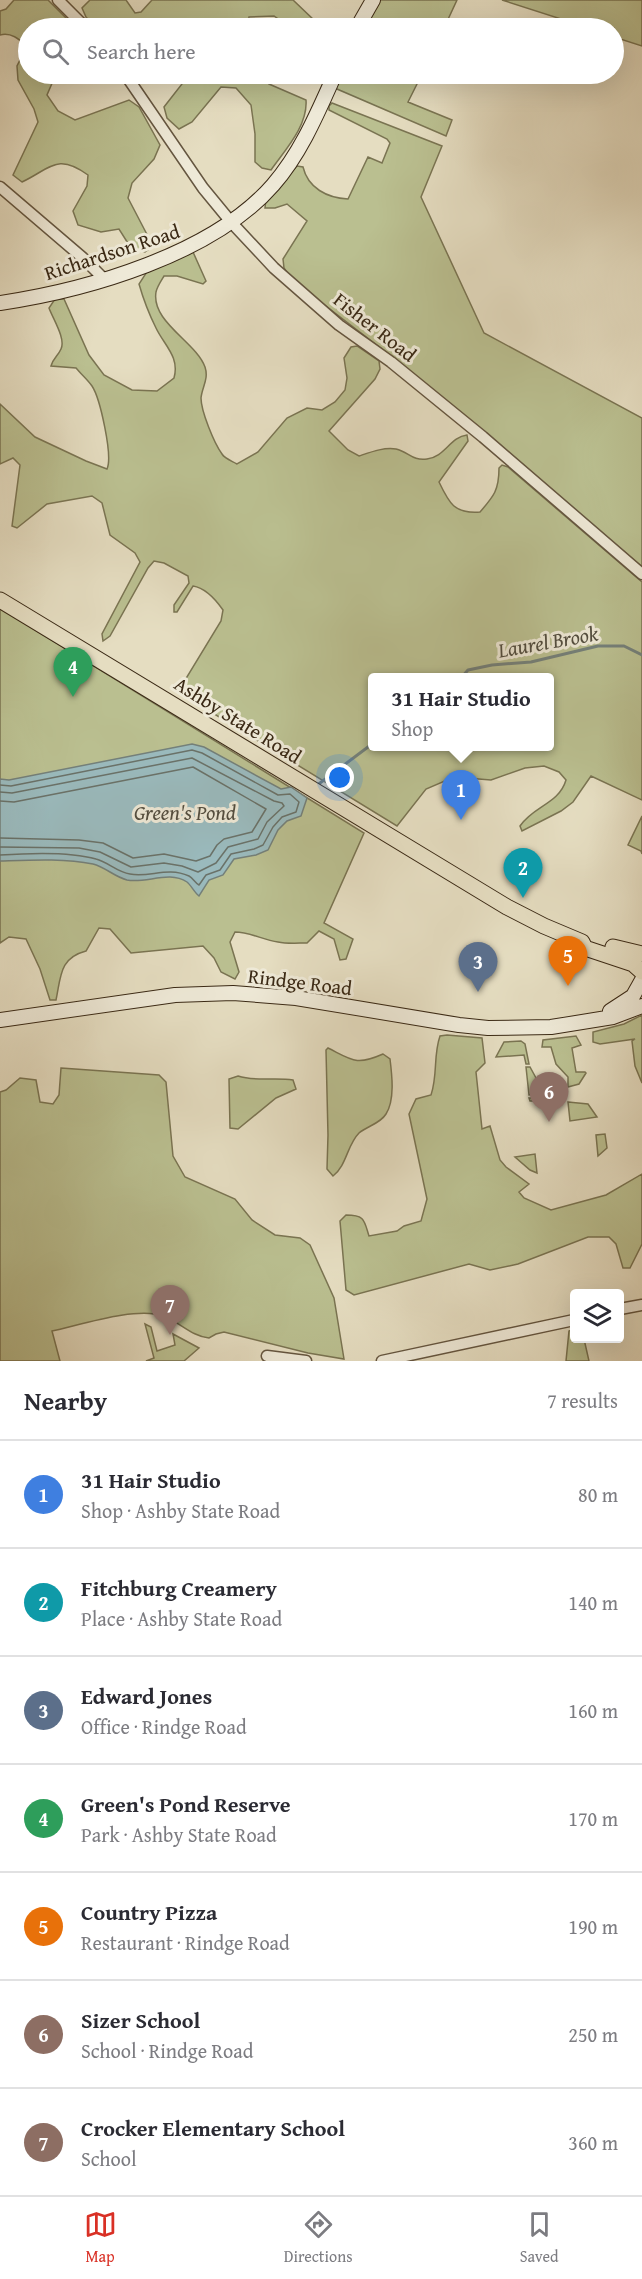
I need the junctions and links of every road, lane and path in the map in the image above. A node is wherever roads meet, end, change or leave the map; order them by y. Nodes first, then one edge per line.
1 (58, 0) edge
2 (374, 0) edge
3 (76, 18) edge
4 (363, 18) edge
5 (132, 84) edge
6 (330, 84) edge
7 (0, 187) edge
8 (231, 222) junction
9 (104, 279) junction
10 (0, 303) edge
11 (642, 574) edge
12 (0, 600) edge
13 (582, 942) junction
14 (642, 954) edge
15 (642, 973) edge
16 (641, 990) edge
17 (0, 1020) edge
18 (642, 1305) edge
19 (624, 1308) edge
20 (570, 1321) edge
21 (267, 1356) dead end
22 (306, 1361) edge
23 (382, 1361) edge

1 - 3 street
2 - 4 street
5 - 8 street, Fisher Road
6 - 8 street
7 - 9 street
8 - 9 street, Richardson Road
8 - 11 street, Fisher Road
9 - 10 street, Richardson Road
12 - 13 main road, Ashby State Road
13 - 14 main road, Ashby State Road
13 - 15 main road, Ashby State Road
16 - 17 street, Rindge Road
18 - 19 street
20 - 23 street
21 - 22 street

